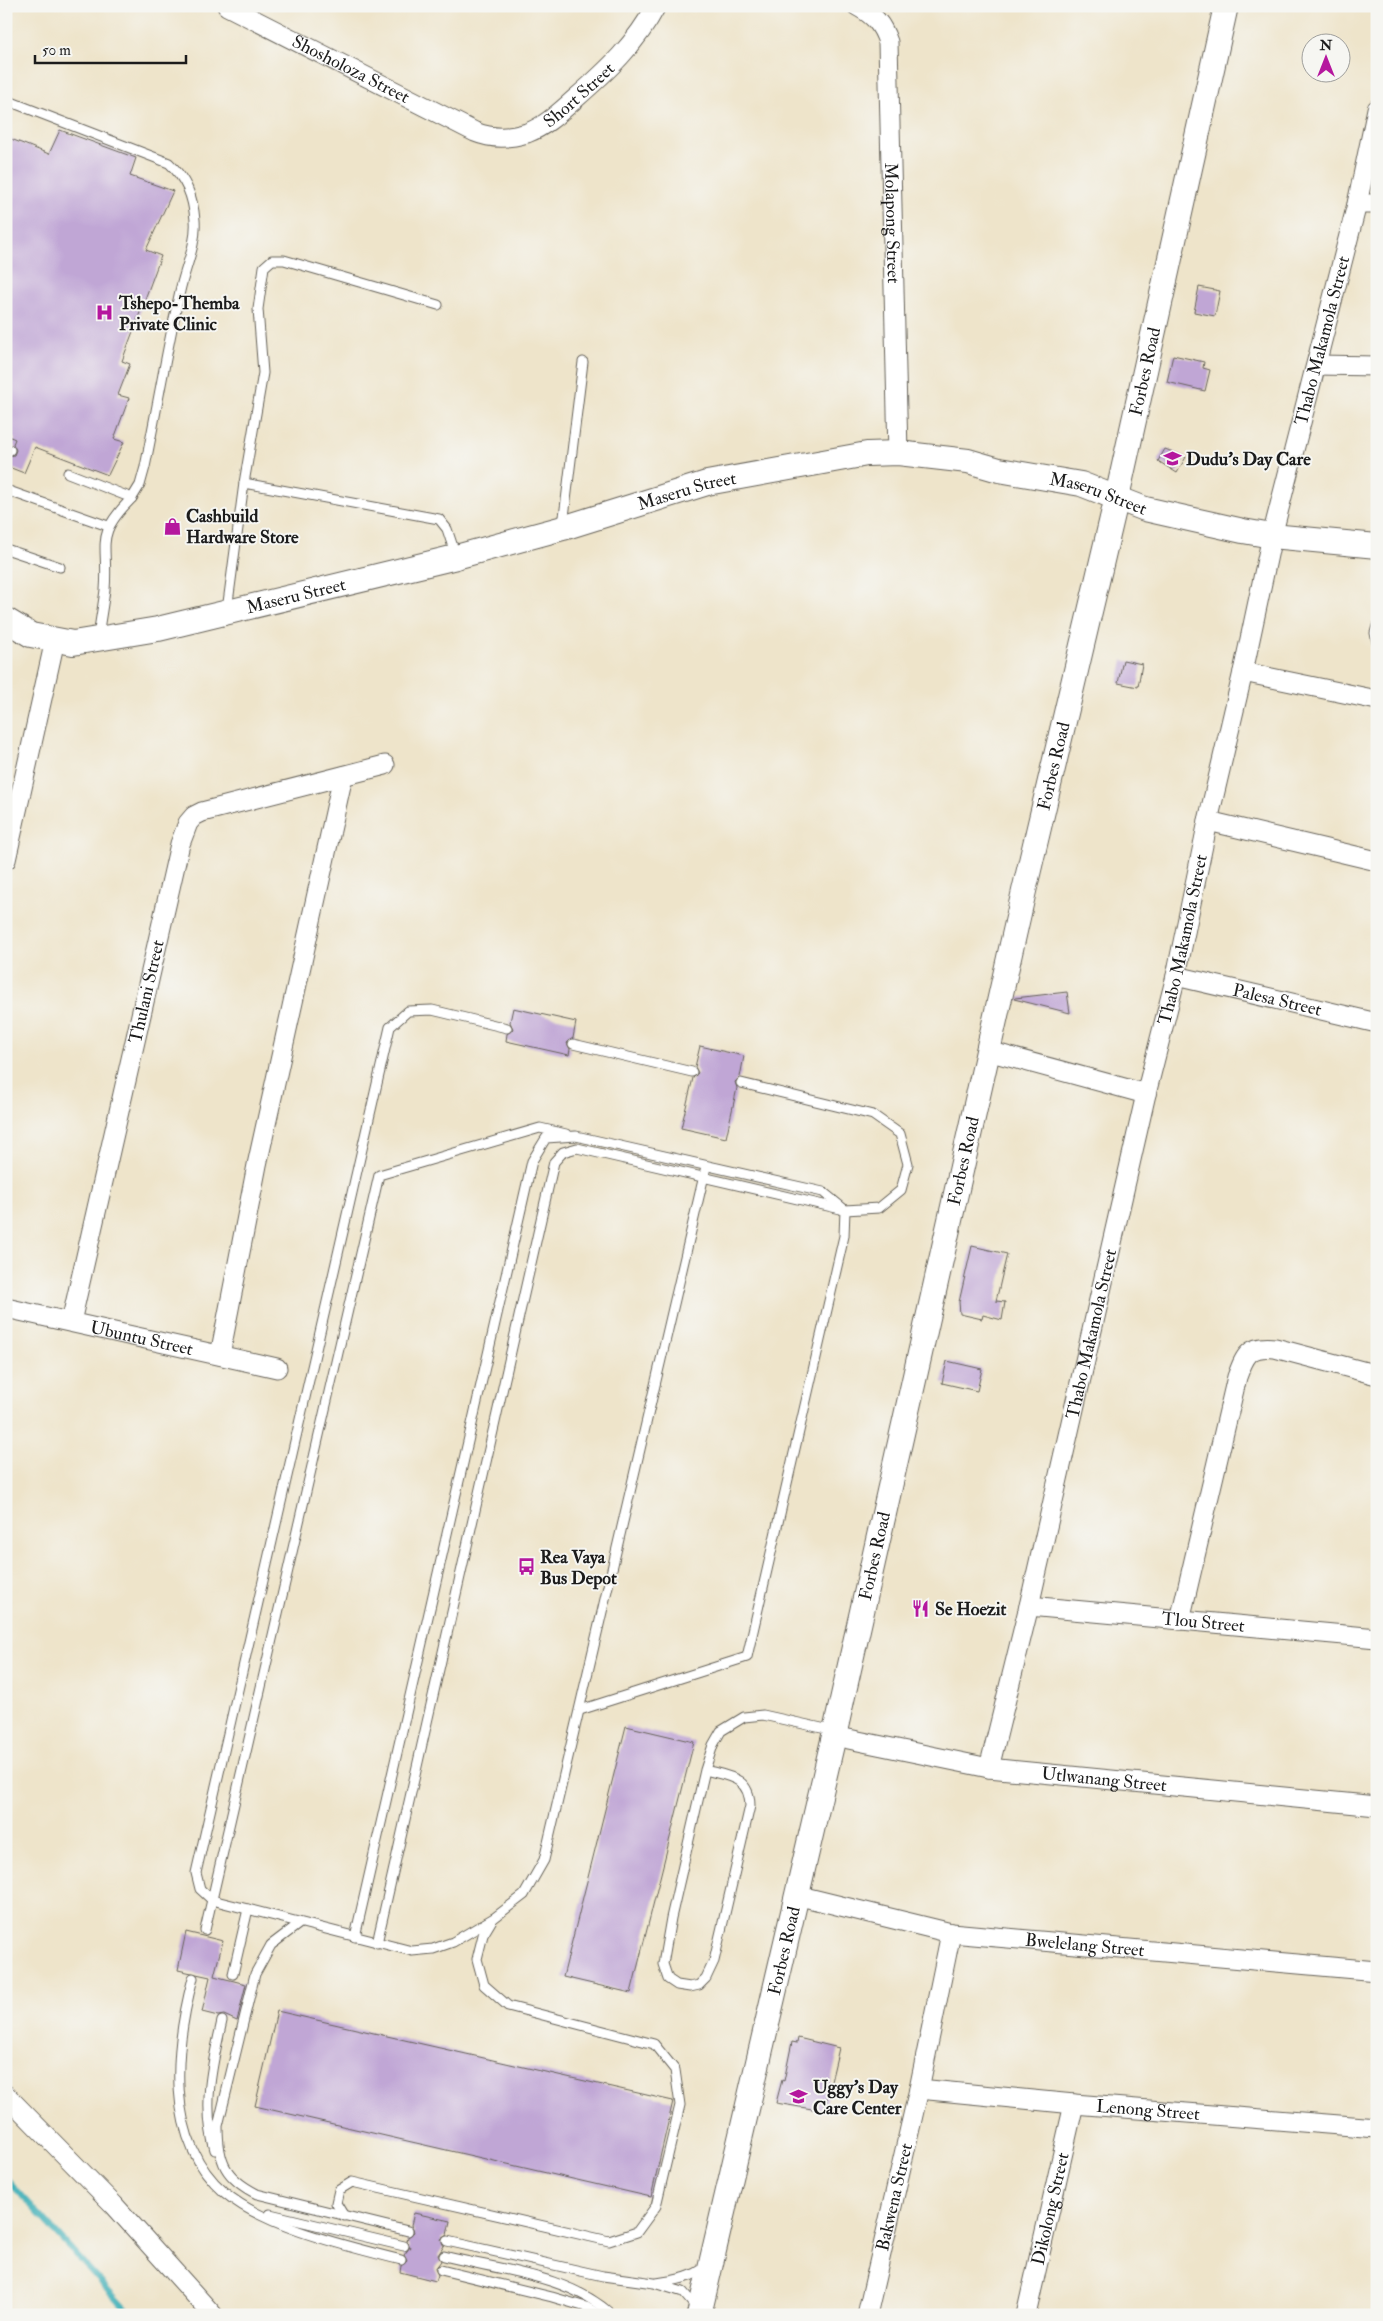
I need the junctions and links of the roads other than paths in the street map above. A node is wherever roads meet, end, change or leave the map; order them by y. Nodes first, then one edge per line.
1 (227, 6) edge
2 (656, 6) edge
3 (857, 6) edge
4 (1226, 6) edge
5 (6, 100) edge
6 (1377, 109) edge
7 (475, 132) joint
8 (1357, 204) junction
9 (1377, 204) edge
10 (438, 305) dead end
11 (583, 362) dead end
12 (1317, 365) junction
13 (1377, 366) edge
14 (898, 453) junction
15 (68, 473) dead end
16 (244, 483) junction
17 (6, 490) edge
18 (1117, 497) junction
19 (132, 498) junction
20 (108, 526) junction
21 (563, 528) junction
22 (1272, 536) junction
23 (1377, 546) edge
24 (6, 549) edge
25 (456, 557) junction
26 (60, 568) dead end
27 (227, 613) junction
28 (6, 620) edge
29 (1377, 626) edge
30 (55, 640) junction
31 (97, 640) junction
32 (1377, 643) edge
33 (1244, 672) junction
34 (1377, 700) edge
35 (385, 765) dead end
36 (343, 776) junction
37 (14, 796) edge
38 (1208, 821) junction
39 (6, 860) edge
40 (1377, 861) edge
41 (1176, 976) junction
42 (1377, 1023) edge
43 (507, 1028) dead end
44 (573, 1044) dead end
45 (988, 1051) junction
46 (692, 1072) dead end
47 (740, 1084) dead end
48 (1146, 1094) junction
49 (576, 1136) junction
50 (706, 1167) junction
51 (705, 1178) junction
52 (845, 1210) junction
53 (6, 1308) edge
54 (72, 1322) junction
55 (220, 1355) junction
56 (276, 1368) dead end
57 (1377, 1375) edge
58 (1029, 1606) junction
59 (1180, 1620) junction
60 (1377, 1638) edge
61 (580, 1710) junction
62 (834, 1733) junction
63 (989, 1768) junction
64 (705, 1770) junction
65 (1377, 1806) edge
66 (796, 1894) junction
67 (212, 1900) junction
68 (248, 1909) junction
69 (494, 1918) junction
70 (300, 1923) junction
71 (204, 1930) dead end
72 (951, 1933) junction
73 (355, 1937) junction
74 (377, 1943) junction
75 (1377, 1971) edge
76 (233, 1974) dead end
77 (193, 1978) dead end
78 (222, 2021) dead end
79 (919, 2089) junction
80 (6, 2095) edge
81 (1074, 2104) junction
82 (1377, 2128) edge
83 (227, 2172) junction
84 (250, 2209) junction
85 (344, 2216) junction
86 (408, 2231) dead end
87 (447, 2241) dead end
88 (404, 2246) dead end
89 (444, 2256) dead end
90 (400, 2260) dead end
91 (713, 2261) junction
92 (441, 2270) dead end
93 (654, 2283) junction
94 (213, 2315) edge
95 (600, 2315) edge
96 (612, 2315) edge
97 (698, 2315) edge
98 (867, 2315) edge
99 (1026, 2315) edge

1 - 7 street, Shosholoza Street
2 - 7 street, Short Street
3 - 14 street, Molapong Street
4 - 18 street, Forbes Road
5 - 19 lane
6 - 8 street, Thabo Makamola Street
8 - 9 street
8 - 12 street, Thabo Makamola Street
10 - 16 lane
11 - 21 lane
12 - 13 street
12 - 22 street, Thabo Makamola Street
14 - 18 street, Maseru Street
14 - 21 street, Maseru Street
15 - 19 lane
16 - 25 lane
16 - 27 lane
17 - 20 lane
18 - 22 street, Maseru Street
18 - 45 street, Forbes Road
19 - 20 lane
20 - 31 lane
21 - 25 street, Maseru Street
22 - 23 street, Maseru Street
22 - 33 street, Thabo Makamola Street
24 - 26 lane
25 - 27 street, Maseru Street
27 - 31 street, Maseru Street
28 - 30 street, Maseru Street
29 - 32 lane
30 - 31 street, Maseru Street
30 - 37 street
33 - 34 street
33 - 38 street, Thabo Makamola Street
35 - 36 street, Thulani Street
36 - 54 street, Thulani Street
36 - 55 street
37 - 39 street
38 - 40 street
38 - 41 street, Thabo Makamola Street
41 - 42 street, Palesa Street
41 - 48 street, Thabo Makamola Street
43 - 67 lane
44 - 46 lane
45 - 48 street
45 - 62 street, Forbes Road
47 - 52 lane
48 - 58 street, Thabo Makamola Street
49 - 50 lane
49 - 67 lane
49 - 73 lane
50 - 51 lane
50 - 52 lane
51 - 52 lane
51 - 61 lane
51 - 74 lane
52 - 61 lane
53 - 54 street, Ubuntu Street
54 - 55 street, Ubuntu Street
55 - 56 street, Ubuntu Street
57 - 59 street
58 - 59 street, Tlou Street
58 - 63 street, Thabo Makamola Street
59 - 60 street, Tlou Street
61 - 69 lane
62 - 63 street, Utlwanang Street
62 - 64 lane
62 - 66 street, Forbes Road
63 - 65 street, Utlwanang Street
64 - 64 lane
66 - 72 street, Bwelelang Street
66 - 91 street, Forbes Road
67 - 68 lane
67 - 71 lane
68 - 70 lane
68 - 76 lane
69 - 74 lane
69 - 85 lane
70 - 73 lane
70 - 83 lane
72 - 75 street, Bwelelang Street
72 - 79 street, Bakwena Street
73 - 74 lane
77 - 84 lane
78 - 83 lane
79 - 81 street, Lenong Street
79 - 98 street, Bakwena Street
80 - 94 street
81 - 82 street, Lenong Street
81 - 99 street, Dikolong Street
83 - 85 lane
84 - 88 lane
84 - 90 lane
85 - 86 lane
87 - 93 lane
89 - 96 lane
91 - 93 lane
91 - 97 street, Forbes Road
92 - 95 lane
93 - 97 lane

